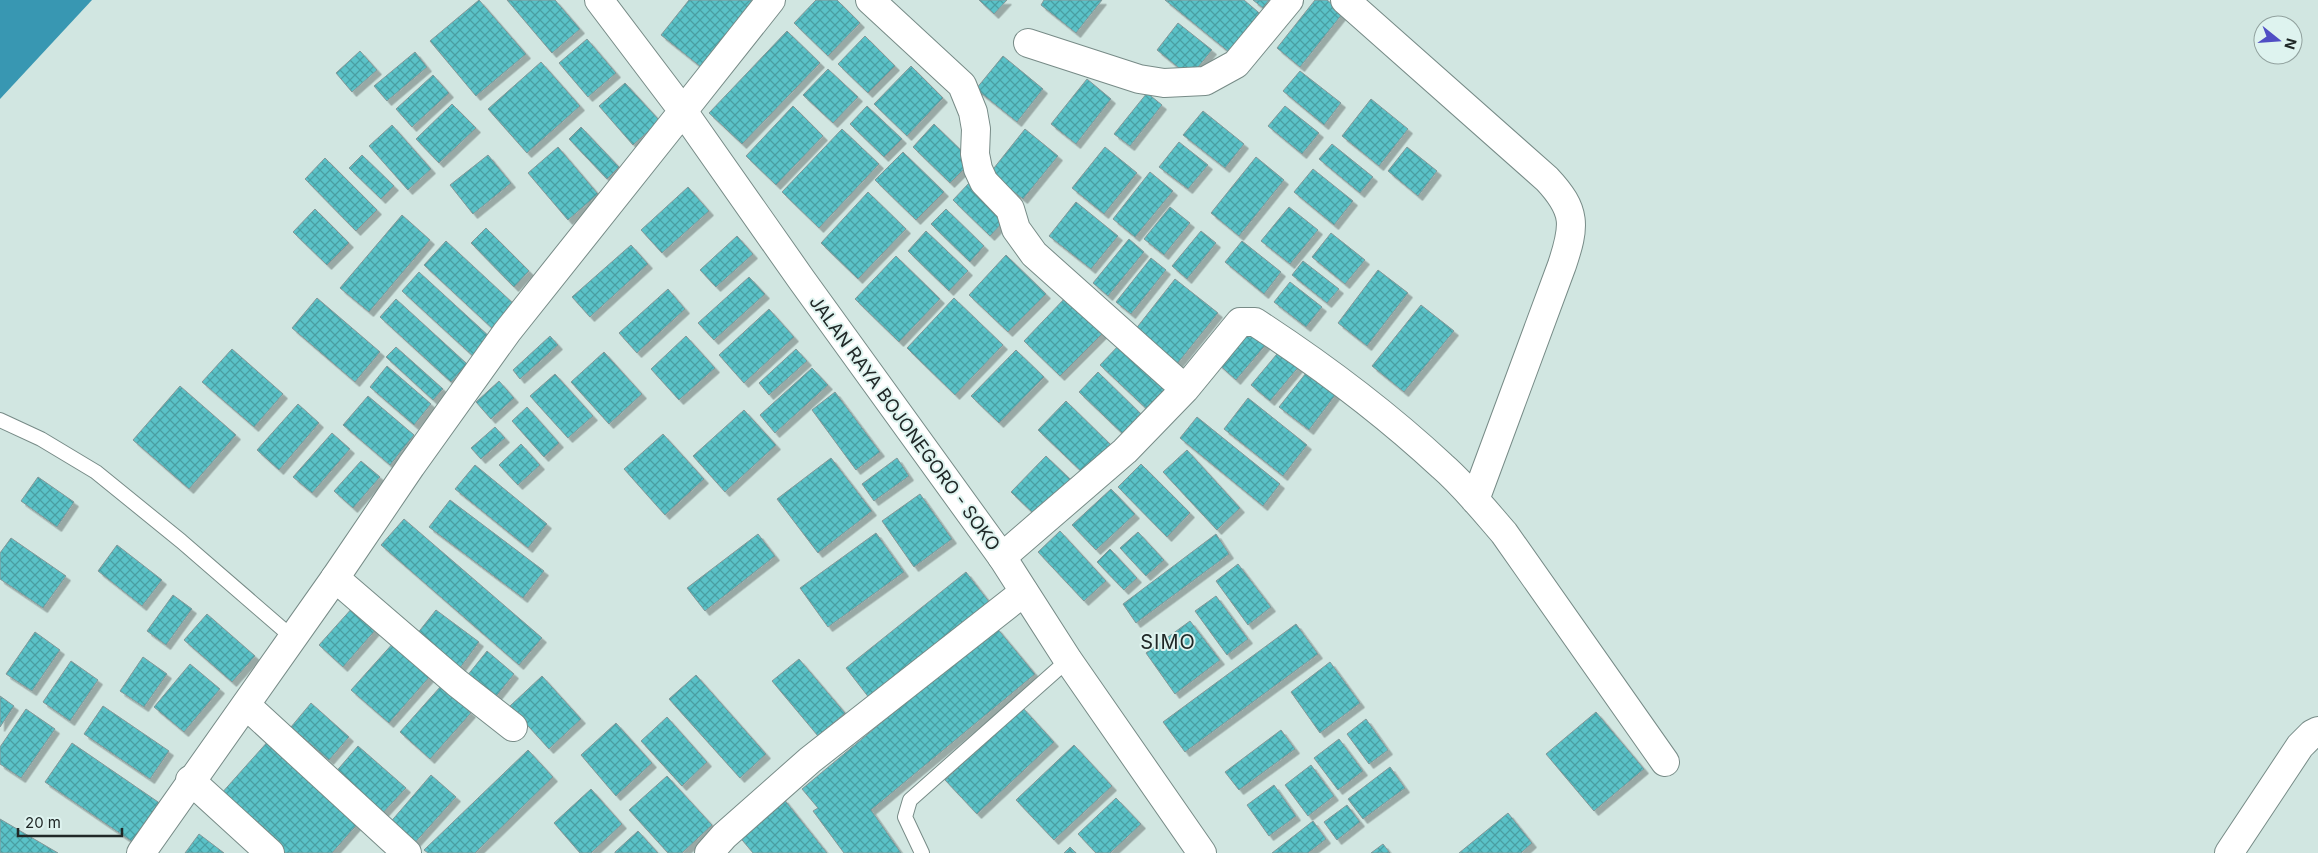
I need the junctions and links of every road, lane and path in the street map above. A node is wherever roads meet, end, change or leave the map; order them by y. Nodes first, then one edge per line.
1 (599, 0) edge
2 (771, 0) edge
3 (870, 0) edge
4 (1290, 0) edge
5 (1345, 0) edge
6 (1028, 43) dead end
7 (683, 111) junction
8 (1185, 389) junction
9 (0, 420) edge
10 (1475, 500) junction
11 (1002, 557) junction
12 (335, 578) junction
13 (1024, 592) junction
14 (293, 638) junction
15 (1068, 660) junction
16 (246, 705) junction
17 (513, 728) dead end
18 (2318, 731) edge
19 (1665, 762) dead end
20 (190, 780) junction
21 (141, 853) edge
22 (270, 853) edge
23 (407, 853) edge
24 (709, 853) edge
25 (922, 853) edge
26 (1202, 853) edge
27 (2229, 853) edge

1 - 7 street, JALAN RAYA BOJONEGORO - SOKO
2 - 7 street
3 - 8 street
4 - 6 street
5 - 10 street
7 - 11 street, JALAN RAYA BOJONEGORO - SOKO
7 - 12 street
8 - 10 street
8 - 11 street
9 - 14 lane
10 - 19 street
11 - 13 street, JALAN RAYA BOJONEGORO - SOKO
12 - 14 street
12 - 17 street
13 - 15 street, JALAN RAYA BOJONEGORO - SOKO
13 - 24 street
14 - 16 street
15 - 25 lane
15 - 26 street, JALAN RAYA BOJONEGORO - SOKO
16 - 20 street
16 - 23 street
18 - 27 street
20 - 21 street
20 - 22 street

